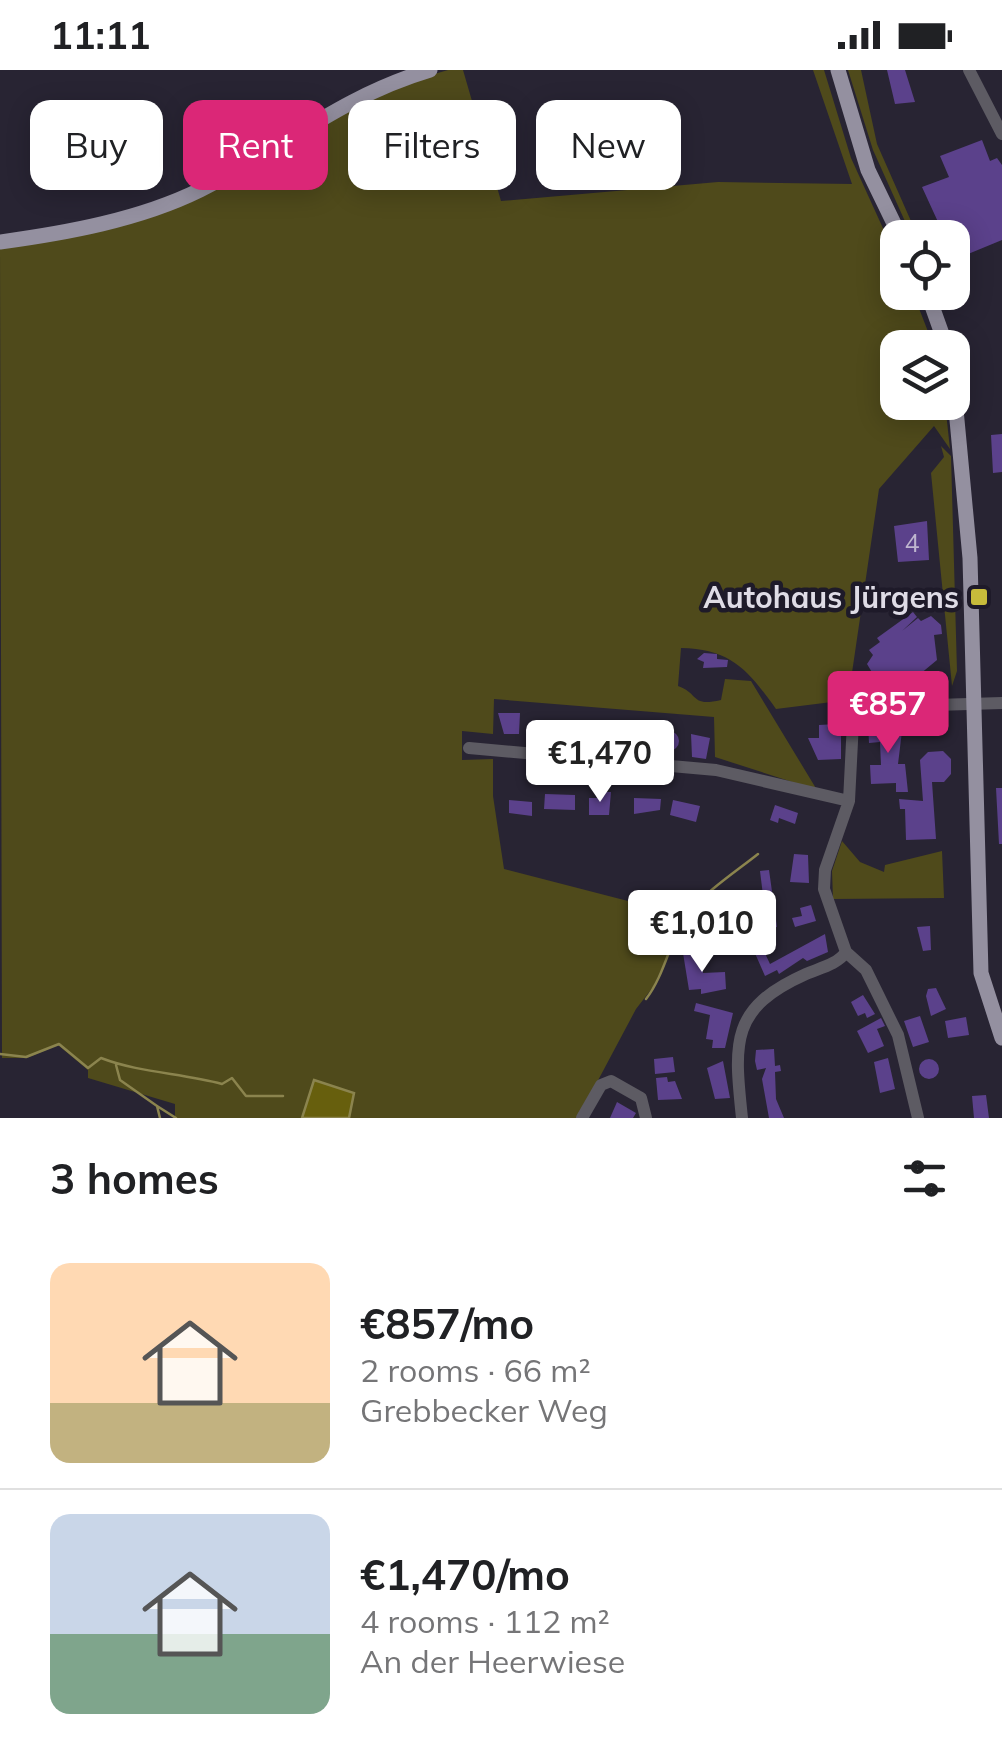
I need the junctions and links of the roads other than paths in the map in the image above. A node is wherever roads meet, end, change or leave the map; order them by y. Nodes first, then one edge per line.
1 (430, 70) edge
2 (838, 70) edge
3 (970, 70) edge
4 (1002, 134) edge
5 (892, 220) edge
6 (0, 242) edge
7 (958, 420) edge
8 (972, 703) junction
9 (1002, 703) edge
10 (469, 748) dead end
11 (849, 801) junction
12 (846, 952) junction
13 (1002, 1038) edge
14 (582, 1118) edge
15 (646, 1118) edge
16 (742, 1118) edge
17 (918, 1118) edge

1 - 6 main road
2 - 5 main road
3 - 4 street
7 - 8 main road
8 - 9 street
8 - 11 street
8 - 13 main road
10 - 11 street
11 - 12 street
12 - 16 street
12 - 17 street
14 - 15 street

